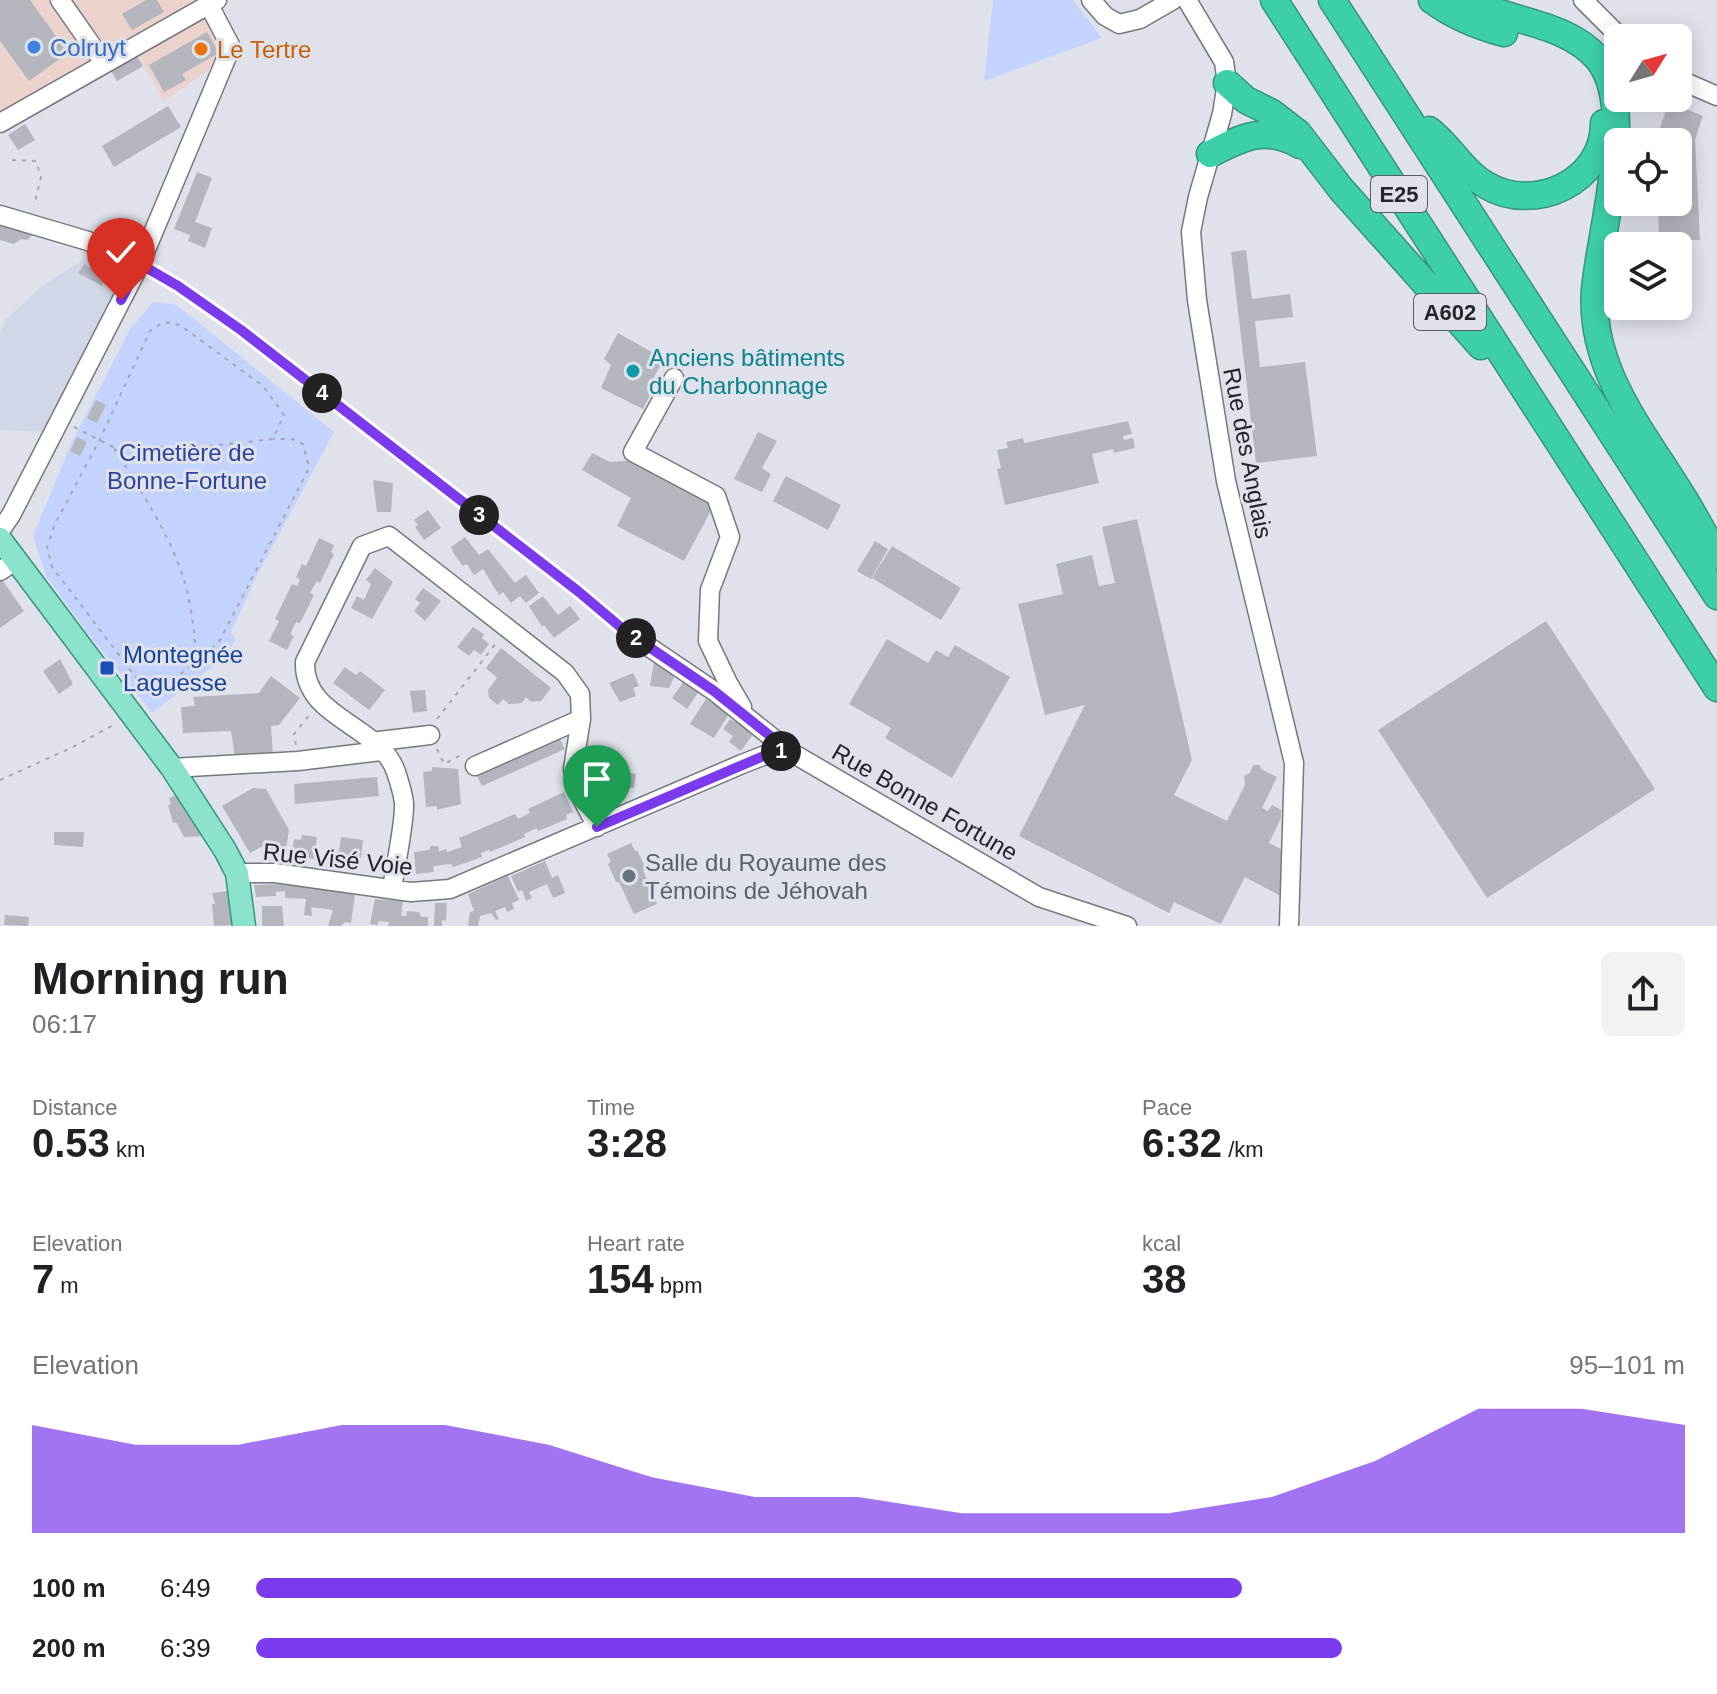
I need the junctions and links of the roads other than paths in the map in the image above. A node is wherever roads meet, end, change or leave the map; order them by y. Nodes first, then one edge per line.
1 (60, 0) edge
2 (1091, 0) edge
3 (1173, 0) edge
4 (1187, 0) edge
5 (1274, 0) edge
6 (1332, 0) edge
7 (1432, 0) edge
8 (1467, 0) edge
9 (1583, 0) edge
10 (213, 2) edge
11 (1607, 24) edge
12 (104, 63) junction
13 (1227, 83) junction
14 (1692, 85) edge
15 (1717, 96) edge
16 (1402, 108) junction
17 (0, 123) edge
18 (1312, 153) junction
19 (1210, 154) junction
20 (0, 215) edge
21 (140, 264) junction
22 (674, 378) dead end
23 (1523, 388) junction
24 (1630, 461) junction
25 (0, 531) edge
26 (0, 539) edge
27 (1715, 553) edge
28 (7, 566) edge
29 (1717, 596) edge
30 (649, 647) road end
31 (1717, 688) edge
32 (747, 716) junction
33 (581, 719) junction
34 (430, 735) road end
35 (376, 746) junction
36 (789, 751) junction
37 (475, 766) road end
38 (172, 768) junction
39 (597, 827) junction
40 (237, 873) junction
41 (392, 889) junction
42 (244, 926) edge
43 (1127, 926) edge
44 (1289, 926) edge

1 - 12 street
2 - 3 street
4 - 13 street, Rue des Anglais
5 - 23 highway, E25
6 - 16 highway, E25
7 - 16 highway
8 - 27 highway
9 - 11 street
10 - 12 street
10 - 21 street
12 - 17 street
13 - 18 highway, A602
13 - 19 street, Rue des Anglais
14 - 15 street
16 - 24 highway, E25
18 - 19 highway, A602
18 - 23 highway, A602
19 - 44 street, Rue des Anglais
20 - 21 street
21 - 25 street
22 - 32 street
23 - 31 highway, E25
24 - 27 highway
24 - 29 highway, E25
26 - 28 main road
28 - 38 main road
30 - 32 street, Rue Bonne Fortune
32 - 36 street, Rue Bonne Fortune
33 - 35 street
33 - 37 street
33 - 39 street
34 - 35 street
35 - 38 street
35 - 41 street
36 - 39 street, Rue Visé Voie
36 - 43 street, Rue Bonne Fortune
38 - 40 main road
39 - 41 street, Rue Visé Voie
40 - 41 street, Rue Visé Voie
40 - 42 main road

